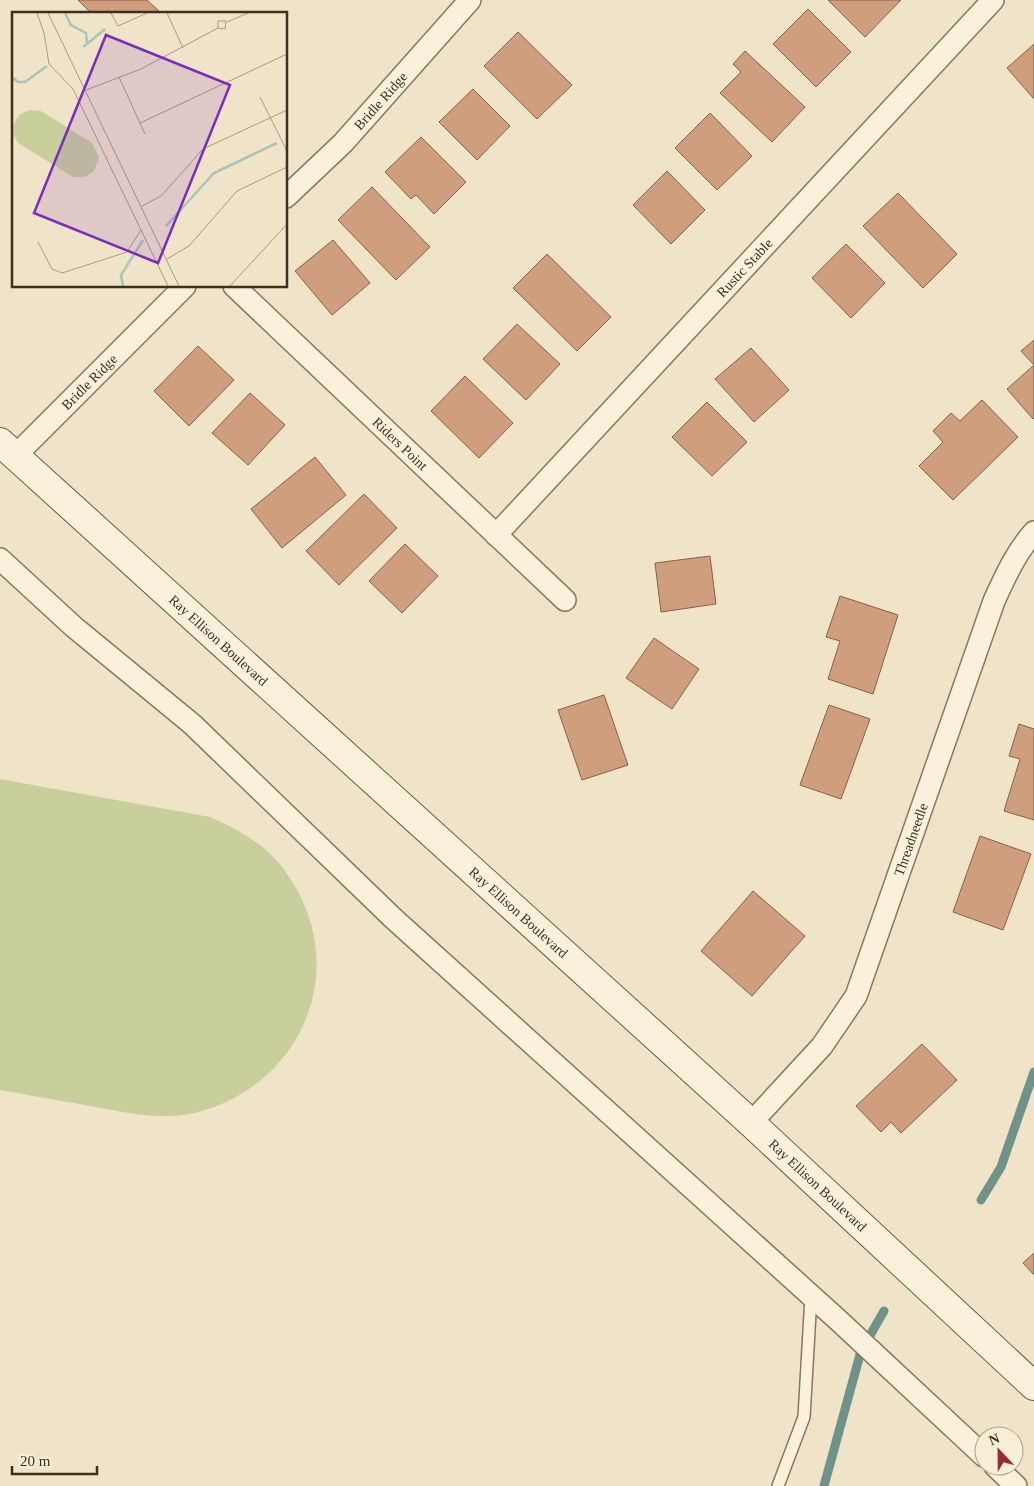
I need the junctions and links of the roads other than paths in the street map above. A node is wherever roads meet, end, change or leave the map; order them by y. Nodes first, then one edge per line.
1 (470, 0) edge
2 (993, 0) edge
3 (288, 195) edge
4 (183, 288) edge
5 (236, 288) edge
6 (8, 449) edge
7 (1034, 532) edge
8 (496, 535) junction
9 (0, 559) edge
10 (565, 600) dead end
11 (752, 1123) junction
12 (810, 1296) junction
13 (1034, 1386) edge
14 (974, 1447) edge
15 (1006, 1476) edge
16 (778, 1486) edge
17 (1016, 1486) edge

1 - 3 street, Bridle Ridge
2 - 8 street, Rustic Stable
4 - 6 street, Bridle Ridge
5 - 8 street, Riders Point
6 - 11 street, Ray Ellison Boulevard
7 - 11 street, Threadneedle
8 - 10 street, Riders Point
9 - 12 street
11 - 13 street, Ray Ellison Boulevard
12 - 14 street
12 - 16 lane
15 - 17 street

